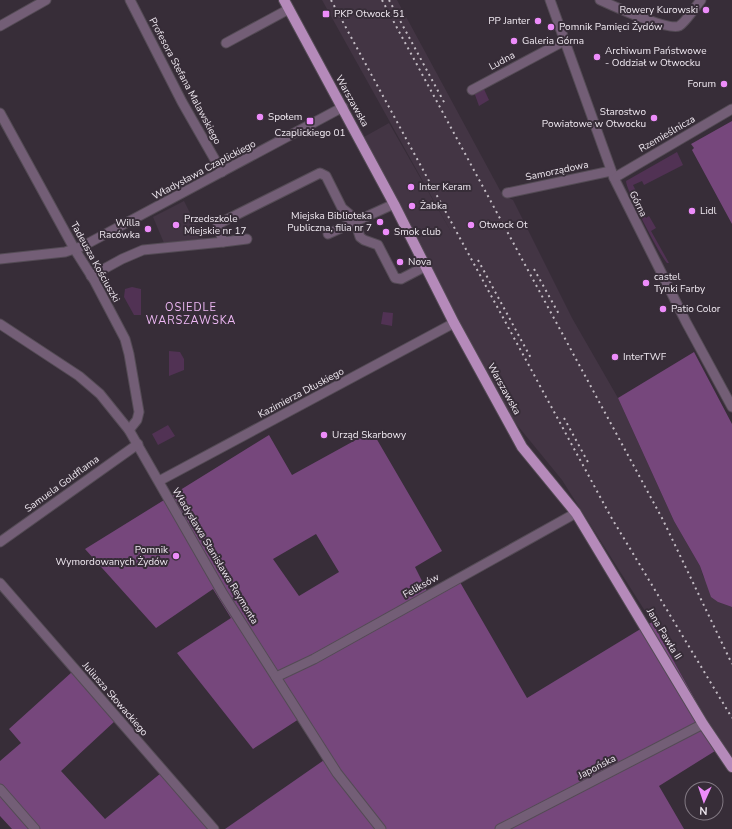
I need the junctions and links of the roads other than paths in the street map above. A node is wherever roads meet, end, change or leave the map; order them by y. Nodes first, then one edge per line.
1 (46, 0) edge
2 (130, 0) edge
3 (550, 0) edge
4 (600, 0) edge
5 (701, 0) edge
6 (287, 5) edge
7 (0, 26) edge
8 (564, 40) junction
9 (226, 43) dead end
10 (472, 90) dead end
11 (343, 107) junction
12 (732, 109) edge
13 (0, 113) edge
14 (222, 172) junction
15 (612, 174) junction
16 (507, 193) dead end
17 (394, 204) junction
18 (355, 222) junction
19 (328, 234) dead end
20 (247, 239) dead end
21 (223, 242) junction
22 (75, 250) junction
23 (0, 259) edge
24 (426, 266) junction
25 (91, 276) junction
26 (454, 323) junction
27 (0, 324) edge
28 (732, 407) edge
29 (129, 430) junction
30 (138, 444) junction
31 (159, 481) junction
32 (576, 513) junction
33 (0, 542) edge
34 (0, 583) edge
35 (276, 677) junction
36 (703, 724) junction
37 (732, 767) edge
38 (0, 789) edge
39 (35, 829) edge
40 (214, 829) edge
41 (381, 829) edge
42 (500, 829) edge

1 - 7 street
2 - 14 street, Profesora Stefana Malawskiego
3 - 8 street, Górna
4 - 5 street
6 - 9 street, Warszawska
6 - 11 main road, Warszawska
8 - 10 street, Ludna
8 - 15 street, Górna
11 - 14 street, Władysława Czaplickiego
11 - 17 main road, Warszawska
12 - 15 street, Rzemieślnicza
13 - 22 street, Tadeusza Kościuszki
14 - 22 street, Władysława Czaplickiego
15 - 16 street, Samorządowa
15 - 28 street, Górna
17 - 18 street
17 - 24 main road, Warszawska
18 - 19 street
18 - 21 street
18 - 24 street
20 - 21 street
21 - 25 street
22 - 23 street
22 - 25 street, Tadeusza Kościuszki
24 - 26 main road, Warszawska
25 - 29 street, Tadeusza Kościuszki
26 - 31 street, Kazimierza Dłuskiego
26 - 32 main road, Warszawska
27 - 29 street, Władysława Stanisława Reymonta
29 - 30 street, Władysława Stanisława Reymonta
30 - 31 street, Władysława Stanisława Reymonta
30 - 33 street, Samuela Goldflama
31 - 35 street, Władysława Stanisława Reymonta
32 - 35 street, Feliksów
32 - 36 main road, Jana Pawła II
34 - 40 street, Juliusza Słowackiego
35 - 41 street, Władysława Stanisława Reymonta
36 - 37 main road, Jana Pawła II
36 - 42 street, Japońska
38 - 39 street

